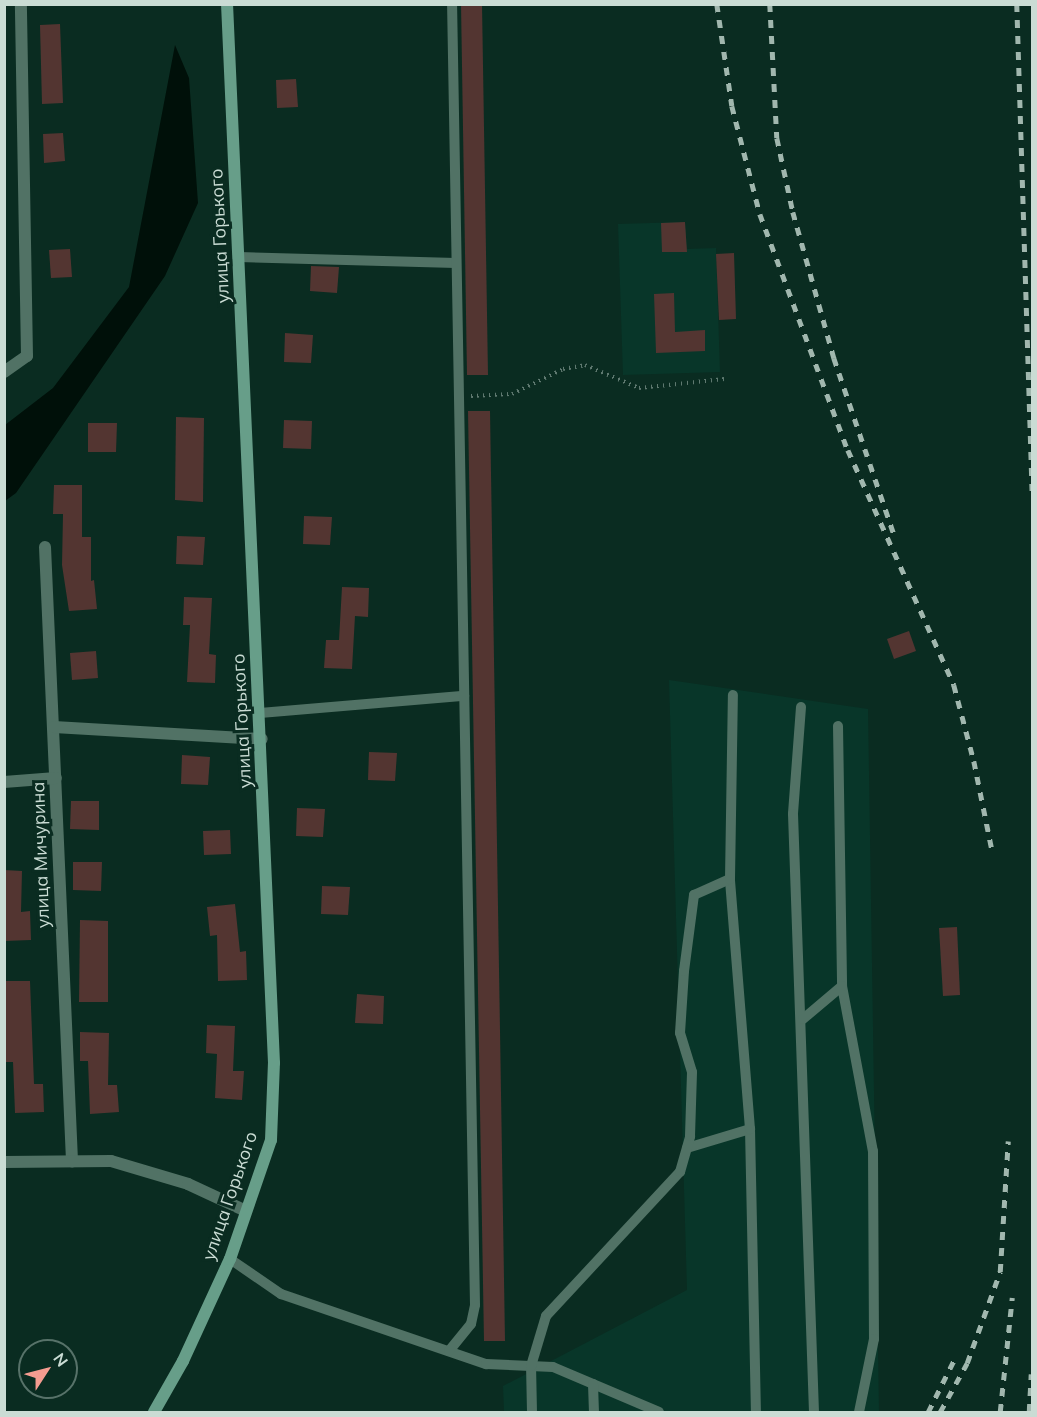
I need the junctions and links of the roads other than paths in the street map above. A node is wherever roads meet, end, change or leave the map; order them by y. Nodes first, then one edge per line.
1 (21, 4) edge
2 (227, 4) edge
3 (452, 4) edge
4 (239, 257) junction
5 (456, 264) junction
6 (4, 372) edge
7 (45, 547) dead end
8 (733, 695) dead end
9 (464, 696) junction
10 (801, 707) dead end
11 (260, 713) junction
12 (838, 726) dead end
13 (54, 728) junction
14 (262, 739) junction
15 (56, 778) junction
16 (4, 782) edge
17 (729, 879) junction
18 (842, 986) junction
19 (803, 1019) junction
20 (750, 1129) junction
21 (687, 1148) junction
22 (72, 1161) junction
23 (4, 1162) edge
24 (246, 1211) junction
25 (230, 1259) junction
26 (449, 1351) junction
27 (531, 1366) junction
28 (593, 1384) junction
29 (659, 1412) edge
30 (154, 1413) edge
31 (532, 1413) edge
32 (594, 1413) edge
33 (756, 1413) edge
34 (814, 1413) edge
35 (859, 1413) edge

1 - 6 street
2 - 4 main road, улица Горького
3 - 5 lane
4 - 5 lane
4 - 11 main road, улица Горького
5 - 9 lane
7 - 13 street, улица Мичурина
8 - 17 lane
9 - 11 lane
9 - 26 lane
10 - 19 lane
11 - 14 main road, улица Горького
12 - 18 lane
13 - 14 street
13 - 15 street, улица Мичурина
14 - 24 main road, улица Горького
15 - 16 street
15 - 22 street, улица Мичурина
17 - 20 lane
17 - 21 lane
18 - 19 lane
18 - 35 lane
19 - 34 lane
20 - 21 lane
20 - 33 lane
21 - 27 lane
22 - 23 street
22 - 24 street
24 - 25 main road, улица Горького
25 - 26 lane
25 - 30 main road, улица Горького
26 - 27 lane
27 - 28 lane
27 - 31 lane
28 - 29 lane
28 - 32 lane

